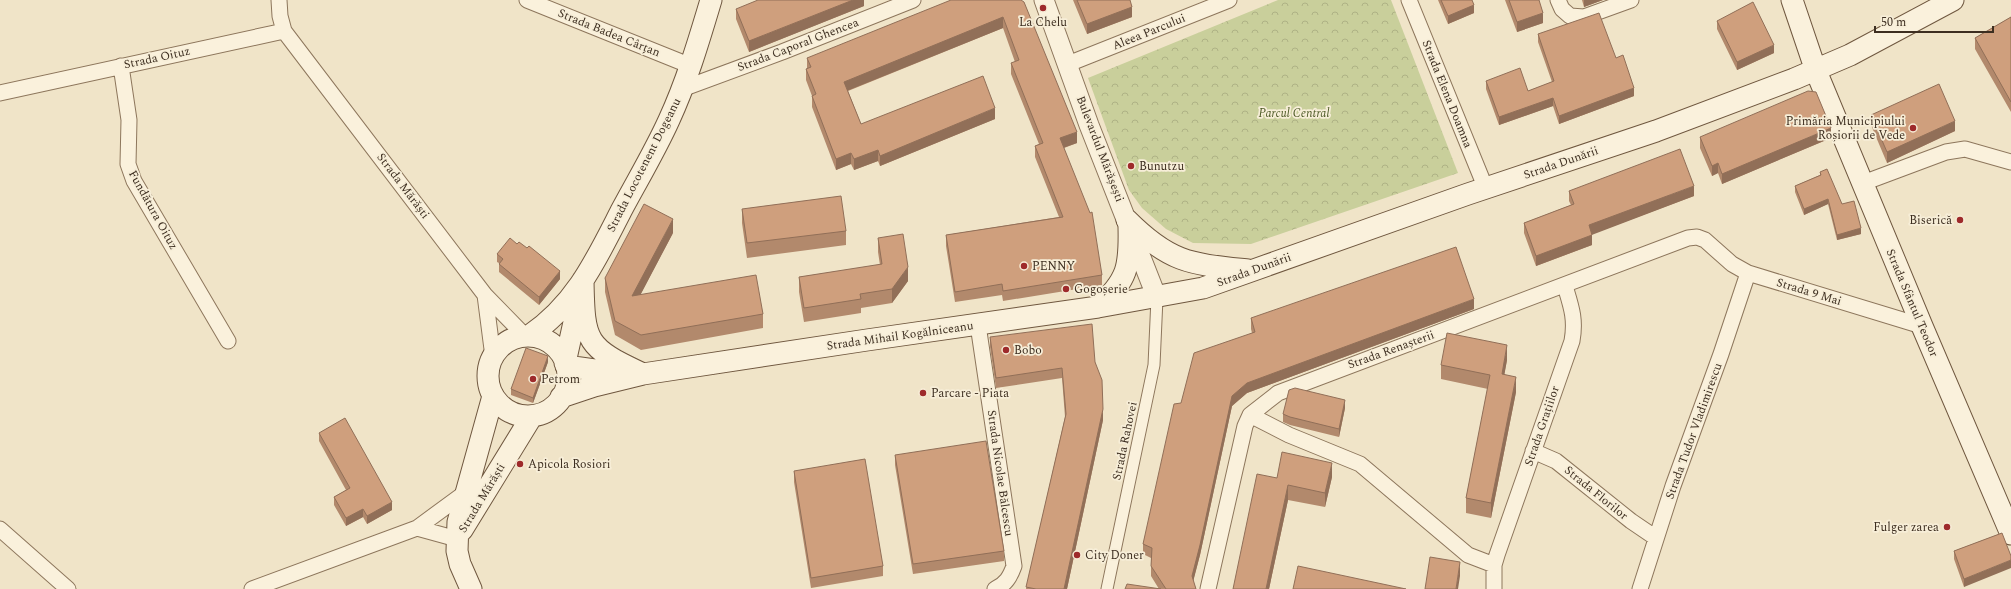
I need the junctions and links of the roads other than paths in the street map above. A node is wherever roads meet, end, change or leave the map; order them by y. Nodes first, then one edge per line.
1 (279, 0) edge
2 (527, 0) edge
3 (711, 0) edge
4 (913, 0) edge
5 (1044, 0) edge
6 (1229, 0) edge
7 (1409, 0) edge
8 (1558, 0) edge
9 (1632, 0) edge
10 (1792, 0) edge
11 (1953, 0) edge
12 (284, 31) junction
13 (1068, 64) junction
14 (122, 66) junction
15 (691, 66) junction
16 (1816, 71) junction
17 (682, 89) junction
18 (0, 93) edge
19 (2011, 162) edge
20 (1863, 183) junction
21 (1486, 188) junction
22 (1128, 223) junction
23 (1705, 240) joint
24 (1252, 270) junction
25 (1748, 273) junction
26 (584, 280) junction
27 (1565, 286) junction
28 (485, 295) junction
29 (1157, 298) junction
30 (1098, 307) junction
31 (978, 325) junction
32 (1922, 326) junction
33 (528, 336) junction
34 (228, 341) dead end
35 (493, 357) junction
36 (565, 364) junction
37 (644, 374) junction
38 (493, 396) junction
39 (561, 398) junction
40 (1250, 415) junction
41 (532, 416) junction
42 (1533, 451) junction
43 (466, 492) junction
44 (417, 528) junction
45 (0, 529) edge
46 (2011, 534) edge
47 (1656, 538) junction
48 (457, 539) junction
49 (1494, 565) junction
50 (68, 589) edge
51 (252, 589) edge
52 (471, 589) edge
53 (995, 589) edge
54 (1106, 589) edge
55 (1208, 589) edge
56 (1494, 589) edge
57 (1640, 589) edge

1 - 12 street
2 - 15 street, Strada Badea Cârțan
3 - 15 main road, Strada Locotenent Dogeanu
4 - 17 street, Strada Caporal Ghencea
5 - 13 street, Bulevardul Mărășești
6 - 13 street, Aleea Parcului
7 - 21 street, Strada Elena Doamna
8 - 9 street
10 - 16 main road, Strada Sfântul Teodor
11 - 16 main road, Strada Dunării
12 - 14 street, Strada Oituz
12 - 28 street, Strada Mărăști
13 - 22 street, Bulevardul Mărășești
14 - 18 street, Strada Oituz
14 - 34 street, Fundătura Oituz
15 - 17 main road, Strada Locotenent Dogeanu
16 - 20 main road, Strada Sfântul Teodor
16 - 21 main road, Strada Dunării
17 - 26 main road, Strada Locotenent Dogeanu
19 - 20 street
20 - 32 main road, Strada Sfântul Teodor
21 - 24 main road, Strada Dunării
22 - 24 main road
22 - 29 street, Bulevardul Mărășești
22 - 30 main road
23 - 25 street, Strada 9 Mai
23 - 27 street, Strada Renașterii
24 - 29 main road, Strada Dunării
25 - 32 street, Strada 9 Mai
25 - 47 street, Strada Tudor Vladimirescu
26 - 33 main road, Strada Locotenent Dogeanu
26 - 36 main road, Strada Locotenent Dogeanu
26 - 37 main road
27 - 40 street, Strada Renașterii
27 - 42 street, Strada Grațiilor
28 - 33 street, Strada Mărăști
28 - 35 street
29 - 30 main road, Strada Mihail Kogălniceanu
29 - 54 street, Strada Rahovei
30 - 31 main road, Strada Mihail Kogălniceanu
31 - 37 main road, Strada Mihail Kogălniceanu
31 - 53 street, Strada Nicolae Bălcescu
32 - 46 main road, Strada Sfântul Teodor
33 - 35 main road
33 - 36 main road
35 - 38 main road
36 - 37 main road, Strada Mihail Kogălniceanu
36 - 39 main road
37 - 39 main road, Strada Mihail Kogălniceanu
38 - 41 main road
38 - 43 main road, Strada Mărăști
39 - 41 main road
40 - 49 street
40 - 55 street, Strada Renașterii
41 - 48 main road, Strada Mărăști
42 - 47 street, Strada Florilor
42 - 49 street, Strada Grațiilor
43 - 44 street
43 - 48 main road, Strada Mărăști
44 - 48 street
44 - 51 street
45 - 50 street
47 - 57 street, Strada Tudor Vladimirescu
48 - 52 main road, Strada Mărăști
49 - 56 street, Strada Grațiilor

